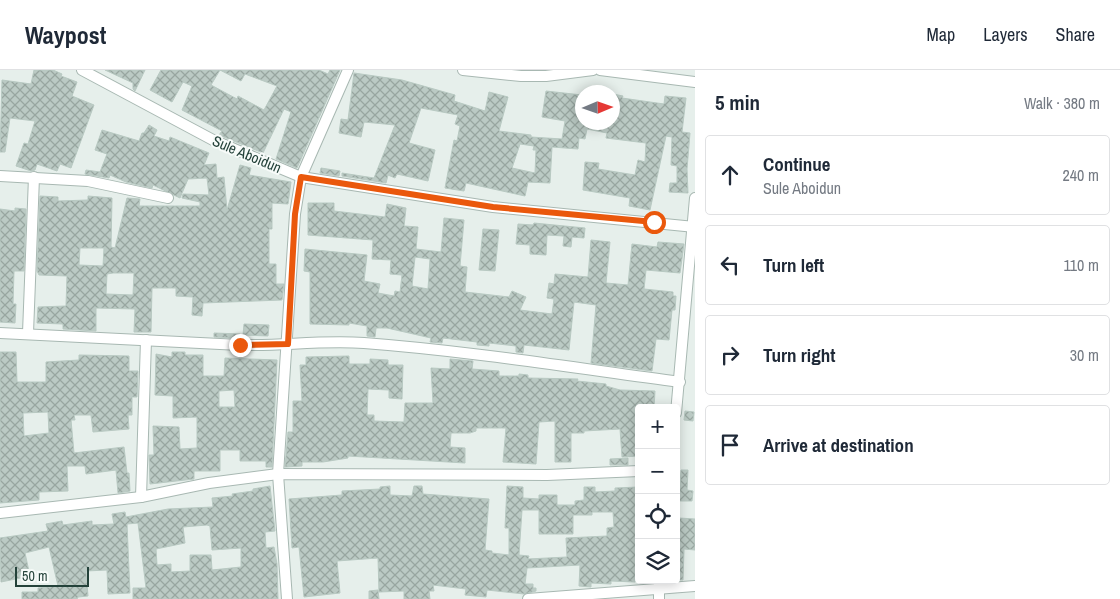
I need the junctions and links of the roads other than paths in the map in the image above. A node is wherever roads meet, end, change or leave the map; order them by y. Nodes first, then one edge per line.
1 (82, 70) edge
2 (348, 70) edge
3 (463, 70) edge
4 (593, 70) edge
5 (600, 70) edge
6 (695, 82) edge
7 (0, 176) edge
8 (34, 177) junction
9 (301, 177) junction
10 (168, 198) dead end
11 (695, 198) edge
12 (694, 227) edge
13 (0, 333) edge
14 (28, 333) junction
15 (146, 340) junction
16 (288, 344) junction
17 (680, 382) junction
18 (677, 404) edge
19 (635, 471) edge
20 (278, 474) junction
21 (141, 497) junction
22 (0, 513) edge
23 (695, 586) edge
24 (659, 589) edge
25 (287, 599) edge
26 (528, 599) edge

1 - 9 street, Sule Aboidun
2 - 9 street
3 - 4 street
5 - 6 street
7 - 8 street
8 - 10 street
8 - 14 street
9 - 12 street, Sule Aboidun
9 - 16 street
11 - 12 street
12 - 17 street
13 - 14 street
14 - 15 street
15 - 16 street
15 - 21 street
16 - 17 street
16 - 20 street
17 - 18 street
19 - 20 street
20 - 21 street
20 - 25 street
21 - 22 street
23 - 24 street
24 - 26 street

